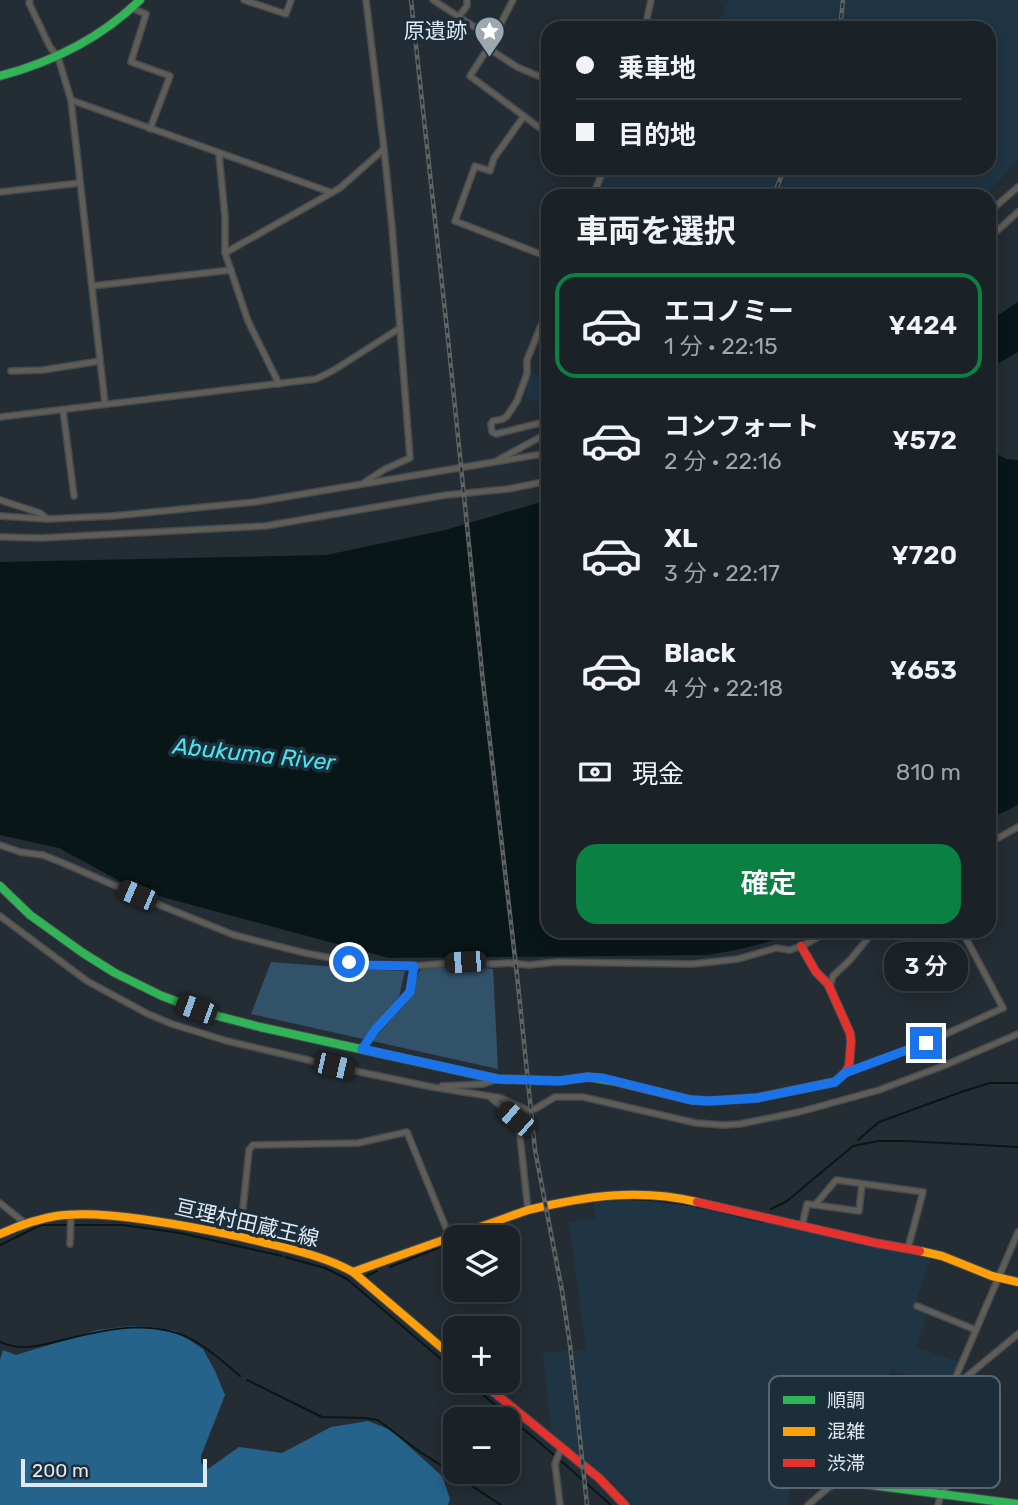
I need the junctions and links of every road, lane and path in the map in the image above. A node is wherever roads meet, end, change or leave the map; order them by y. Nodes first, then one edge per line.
1 (30, 0) edge
2 (140, 0) edge
3 (244, 0) edge
4 (291, 0) edge
5 (366, 0) edge
6 (433, 0) edge
7 (467, 0) edge
8 (513, 0) edge
9 (651, 0) edge
10 (131, 8) junction
11 (459, 16) junction
12 (646, 21) edge
13 (494, 38) junction
14 (488, 48) junction
15 (58, 57) junction
16 (0, 76) edge
17 (541, 77) edge
18 (71, 100) junction
19 (524, 116) junction
20 (150, 129) junction
21 (541, 129) edge
22 (384, 149) junction
23 (219, 154) junction
24 (80, 183) junction
25 (1018, 187) edge
26 (0, 192) edge
27 (330, 192) junction
28 (996, 206) edge
29 (1018, 212) edge
30 (996, 232) edge
31 (225, 253) junction
32 (541, 254) edge
33 (231, 270) junction
34 (92, 286) junction
35 (541, 325) edge
36 (400, 328) junction
37 (100, 360) junction
38 (11, 371) dead end
39 (279, 384) junction
40 (105, 404) junction
41 (63, 410) junction
42 (0, 417) edge
43 (541, 423) edge
44 (541, 437) edge
45 (541, 454) edge
46 (493, 462) junction
47 (541, 482) edge
48 (363, 483) junction
49 (74, 496) dead end
50 (0, 500) edge
51 (0, 516) edge
52 (47, 519) junction
53 (0, 537) edge
54 (1018, 827) edge
55 (996, 839) edge
56 (0, 845) edge
57 (2, 889) edge
58 (0, 916) edge
59 (816, 938) edge
60 (868, 938) edge
61 (966, 938) edge
62 (801, 946) junction
63 (414, 966) junction
64 (830, 992) junction
65 (1018, 1034) edge
66 (362, 1049) junction
67 (845, 1073) junction
68 (498, 1079) junction
69 (432, 1087) junction
70 (489, 1096) junction
71 (535, 1109) dead end
72 (527, 1110) dead end
73 (862, 1184) junction
74 (0, 1203) edge
75 (815, 1205) junction
76 (528, 1210) junction
77 (71, 1214) junction
78 (25, 1223) junction
79 (445, 1225) edge
80 (486, 1225) edge
81 (802, 1226) junction
82 (1018, 1232) edge
83 (0, 1234) edge
84 (240, 1237) junction
85 (443, 1240) edge
86 (70, 1244) dead end
87 (908, 1248) junction
88 (353, 1272) junction
89 (998, 1278) junction
90 (1018, 1282) edge
91 (917, 1306) dead end
92 (976, 1331) junction
93 (1018, 1334) edge
94 (443, 1349) edge
95 (957, 1376) edge
96 (967, 1376) edge
97 (495, 1393) edge
98 (561, 1448) junction
99 (828, 1488) edge
100 (896, 1488) edge
101 (943, 1488) edge
102 (903, 1489) joint
103 (942, 1494) junction
104 (1018, 1504) edge
105 (560, 1505) edge
106 (625, 1505) edge
107 (809, 1505) edge
108 (939, 1505) edge

1 - 15 street
2 - 10 street
3 - 4 street
5 - 22 street
6 - 11 street
7 - 11 street
8 - 13 street
9 - 12 street
10 - 15 street
10 - 20 street
11 - 13 street
13 - 14 street
14 - 17 street
14 - 19 street
15 - 16 street
15 - 18 street
18 - 20 street
18 - 24 street
19 - 21 street
19 - 32 street
20 - 23 street
22 - 27 street
22 - 36 street
23 - 27 street
23 - 31 street
24 - 26 street
24 - 34 street
25 - 28 street
27 - 31 street
29 - 30 street
31 - 33 street
33 - 34 street
33 - 39 street
34 - 37 street
35 - 43 street
36 - 39 street
36 - 48 street
37 - 38 street
37 - 40 street
39 - 40 street
40 - 41 street
41 - 42 street
41 - 49 street
44 - 46 street
45 - 46 street
46 - 48 street
47 - 53 street
48 - 52 street
50 - 52 street
51 - 52 street
54 - 55 street
56 - 63 street
57 - 66 street
58 - 69 street
59 - 62 street
60 - 64 street
61 - 67 street
62 - 63 street
62 - 64 street
63 - 66 street
64 - 67 street
65 - 71 street
66 - 68 street
67 - 68 street
68 - 69 street
69 - 70 street
70 - 72 street
70 - 76 street
73 - 75 street
73 - 75 street
73 - 87 street
74 - 78 street
75 - 81 street
76 - 80 street
76 - 81 street
77 - 78 street, 亘理村田蔵王線
77 - 84 street, 亘理村田蔵王線
77 - 86 street
78 - 83 street, 亘理村田蔵王線
79 - 84 street
81 - 87 street
82 - 89 street
84 - 88 street, 亘理村田蔵王線
85 - 88 street
87 - 89 street
88 - 94 street, 亘理村田蔵王線
89 - 90 street
89 - 92 street
91 - 92 street
92 - 95 street
93 - 96 street
97 - 98 street
98 - 105 street
98 - 106 street
99 - 107 street
100 - 102 street
101 - 103 street
102 - 103 street
103 - 104 street
103 - 108 street

